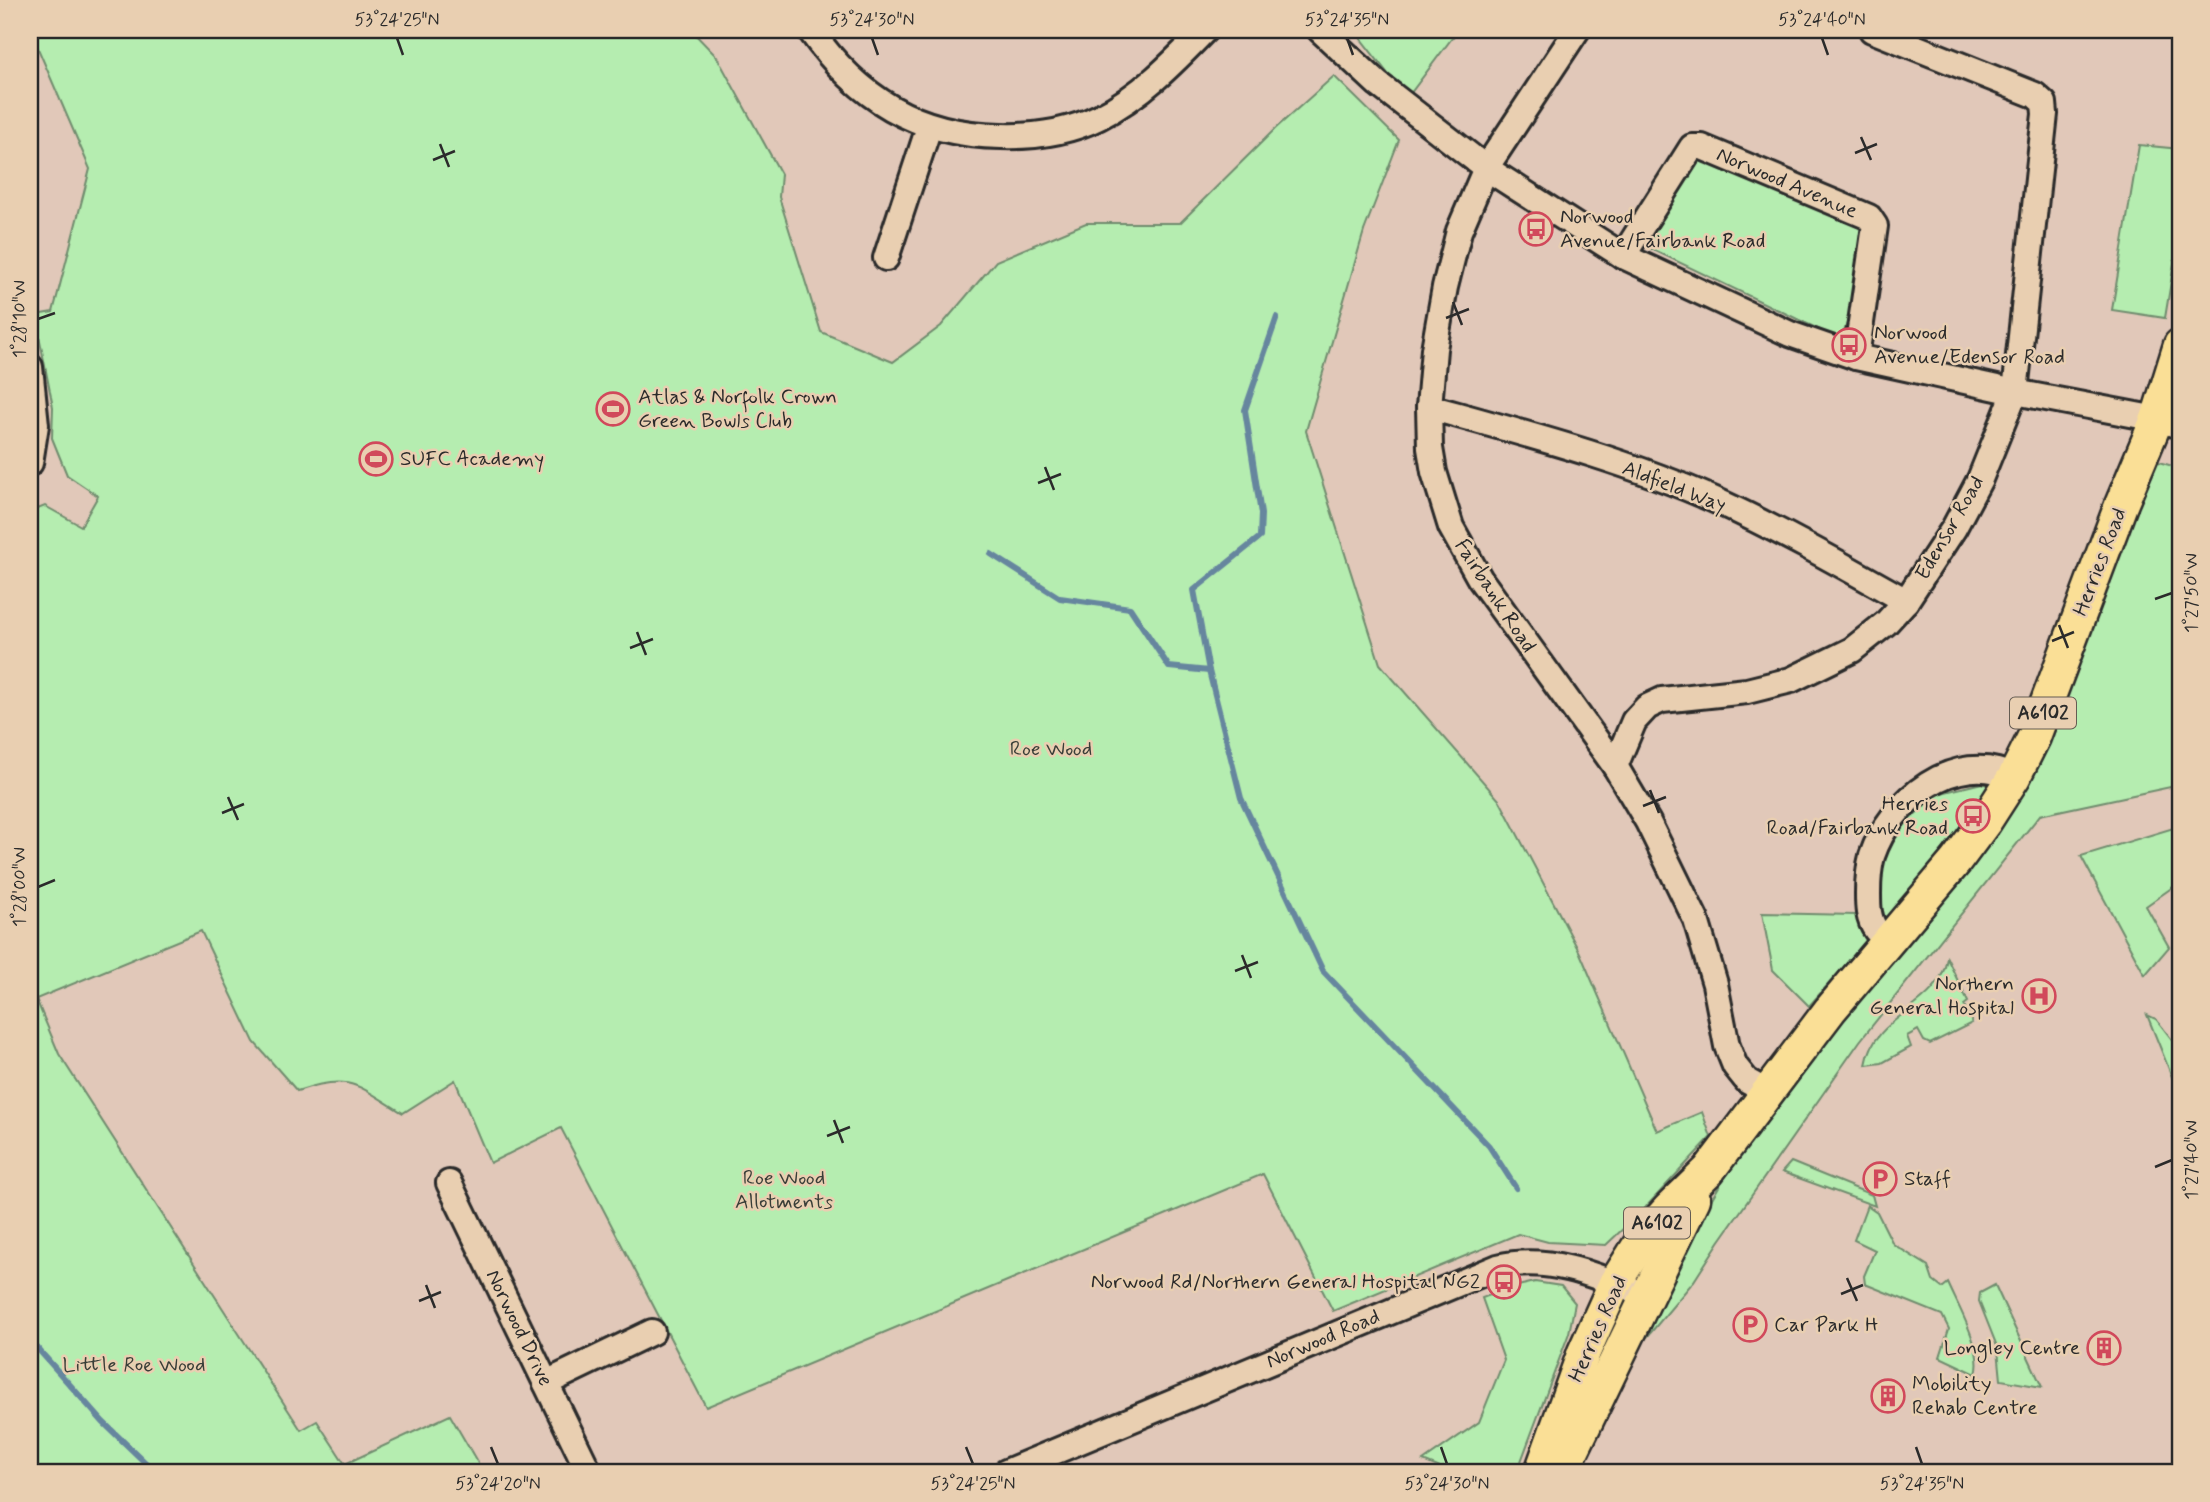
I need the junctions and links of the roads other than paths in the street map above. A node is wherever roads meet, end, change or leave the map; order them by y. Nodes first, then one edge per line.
1 (810, 30) edge
2 (1205, 30) edge
3 (1320, 30) edge
4 (1577, 30) edge
5 (1878, 31) edge
6 (929, 127) junction
7 (1486, 168) junction
8 (1623, 256) junction
9 (886, 258) dead end
10 (2180, 345) edge
11 (1856, 357) junction
12 (30, 368) edge
13 (2015, 392) junction
14 (1429, 407) junction
15 (2169, 422) edge
16 (30, 463) edge
17 (1906, 601) junction
18 (1615, 766) junction
19 (2014, 777) junction
20 (1888, 941) junction
21 (1767, 1092) junction
22 (1709, 1170) junction
23 (449, 1183) dead end
24 (1615, 1283) junction
25 (1647, 1296) junction
26 (652, 1332) dead end
27 (546, 1383) junction
28 (589, 1472) edge
29 (1006, 1472) edge
30 (1541, 1472) edge
31 (1562, 1472) edge

1 - 6 street
2 - 6 street
3 - 7 street
4 - 7 street, Fairbank Road
5 - 13 street, Edensor Road
6 - 9 street
7 - 8 street
7 - 14 street, Fairbank Road
8 - 11 street
8 - 11 street, Norwood Avenue
10 - 15 main road, Herries Road / A6102
11 - 13 street
12 - 16 street
13 - 15 street
13 - 17 street, Edensor Road
14 - 17 street, Aldfield Way
14 - 18 street, Fairbank Road
15 - 19 main road, Herries Road / A6102
17 - 18 street, Edensor Road
18 - 21 street, Fairbank Road
19 - 20 main road, Herries Road / A6102
19 - 20 street
20 - 21 main road, Herries Road / A6102
21 - 22 main road, Herries Road / A6102
22 - 24 main road, Herries Road / A6102
22 - 25 main road, Herries Road
23 - 27 street, Norwood Drive
24 - 25 street, Norwood Road
24 - 29 street, Norwood Road
24 - 30 main road, Herries Road / A6102
25 - 31 main road, Herries Road
26 - 27 street
27 - 28 street, Norwood Drive

